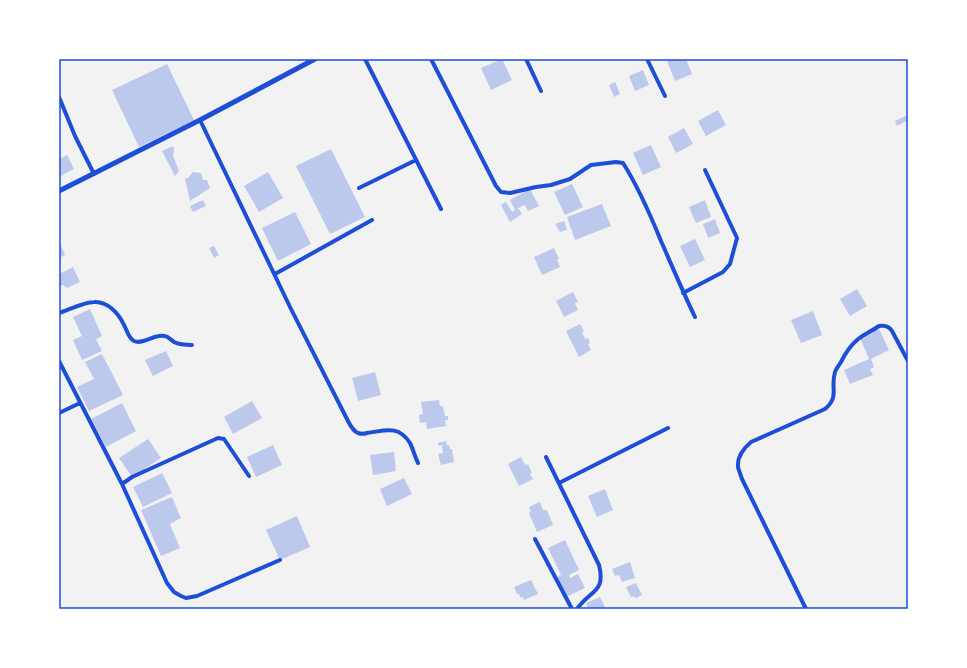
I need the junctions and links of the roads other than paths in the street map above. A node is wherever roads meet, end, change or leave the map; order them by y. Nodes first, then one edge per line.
1 (316, 59) edge
2 (365, 59) edge
3 (431, 59) edge
4 (526, 59) edge
5 (647, 59) edge
6 (541, 91) dead end
7 (665, 96) dead end
8 (59, 97) edge
9 (200, 120) junction
10 (416, 160) junction
11 (705, 170) dead end
12 (94, 174) junction
13 (359, 188) dead end
14 (59, 191) edge
15 (441, 209) dead end
16 (372, 220) dead end
17 (275, 274) junction
18 (683, 293) junction
19 (59, 313) edge
20 (695, 317) dead end
21 (192, 345) dead end
22 (59, 361) edge
23 (908, 361) edge
24 (80, 403) junction
25 (59, 413) edge
26 (668, 428) dead end
27 (546, 457) dead end
28 (418, 463) dead end
29 (249, 476) dead end
30 (559, 483) junction
31 (122, 484) junction
32 (535, 539) dead end
33 (280, 560) dead end
34 (572, 609) edge
35 (577, 609) edge
36 (806, 609) edge

1 - 9 street
2 - 10 street
3 - 18 street
4 - 6 street
5 - 7 street
8 - 12 street
9 - 12 street
9 - 17 street
10 - 13 street
10 - 15 street
11 - 18 street
12 - 14 street
16 - 17 street
17 - 28 street
18 - 20 street
19 - 21 street
22 - 24 street
23 - 36 street
24 - 25 street
24 - 31 street
26 - 30 street
27 - 30 street
29 - 31 street
30 - 35 street
31 - 33 street
32 - 34 street

